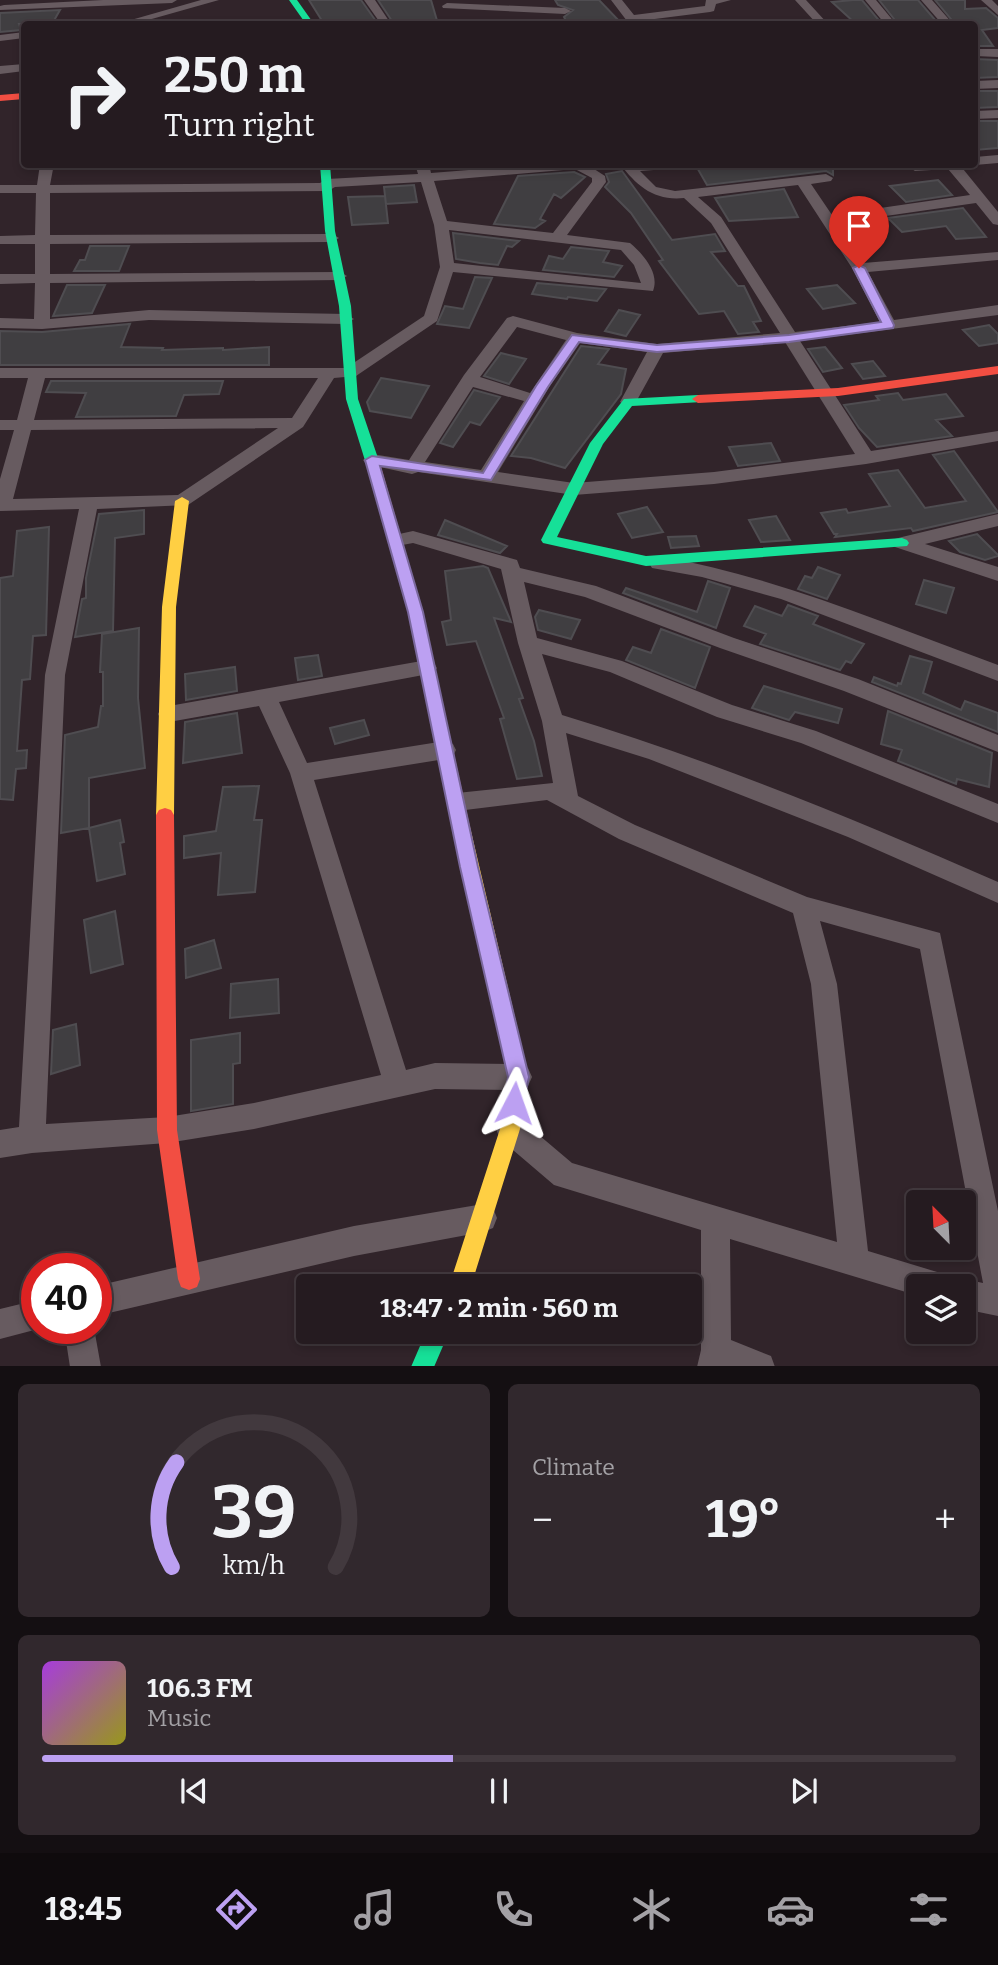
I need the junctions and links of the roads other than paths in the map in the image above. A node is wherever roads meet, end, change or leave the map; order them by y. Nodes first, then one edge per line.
1 (172, 0) edge
2 (214, 0) edge
3 (293, 0) edge
4 (369, 0) edge
5 (557, 0) edge
6 (616, 0) edge
7 (726, 0) edge
8 (800, 0) edge
9 (870, 0) edge
10 (926, 0) edge
11 (986, 0) edge
12 (499, 4) edge
13 (447, 7) edge
14 (4, 8) dead end
15 (186, 8) edge
16 (565, 11) junction
17 (998, 12) edge
18 (141, 21) edge
19 (308, 21) edge
20 (384, 21) edge
21 (570, 21) edge
22 (820, 21) edge
23 (888, 21) edge
24 (945, 21) edge
25 (21, 36) edge
26 (0, 38) edge
27 (978, 53) edge
28 (998, 53) edge
29 (21, 68) edge
30 (0, 70) edge
31 (998, 84) edge
32 (978, 85) edge
33 (21, 96) edge
34 (0, 98) edge
35 (998, 114) edge
36 (978, 115) edge
37 (998, 159) edge
38 (978, 160) edge
39 (46, 168) edge
40 (325, 168) edge
41 (504, 168) edge
42 (588, 168) edge
43 (629, 168) edge
44 (818, 168) edge
45 (955, 168) edge
46 (423, 171) edge
47 (802, 181) junction
48 (327, 185) junction
49 (43, 188) junction
50 (0, 189) edge
51 (687, 194) junction
52 (979, 198) junction
53 (829, 220) junction
54 (998, 222) edge
55 (442, 225) junction
56 (557, 237) junction
57 (332, 238) junction
58 (43, 239) junction
59 (0, 240) edge
60 (998, 256) edge
61 (447, 267) junction
62 (859, 268) junction
63 (340, 276) junction
64 (43, 278) junction
65 (0, 279) edge
66 (998, 310) edge
67 (346, 319) junction
68 (0, 323) edge
69 (42, 324) junction
70 (888, 325) junction
71 (576, 338) junction
72 (789, 339) junction
73 (657, 349) junction
74 (998, 370) edge
75 (0, 373) edge
76 (37, 373) junction
77 (329, 373) junction
78 (350, 373) junction
79 (470, 379) junction
80 (823, 393) junction
81 (534, 399) junction
82 (628, 402) junction
83 (297, 423) junction
84 (0, 425) edge
85 (24, 425) junction
86 (998, 436) edge
87 (866, 458) junction
88 (372, 460) junction
89 (412, 468) junction
90 (486, 477) junction
91 (574, 489) junction
92 (182, 501) junction
93 (89, 504) junction
94 (1, 505) edge
95 (998, 520) edge
96 (397, 540) junction
97 (902, 542) junction
98 (646, 561) junction
99 (512, 573) junction
100 (998, 574) edge
101 (528, 643) junction
102 (427, 668) junction
103 (998, 673) edge
104 (266, 698) junction
105 (169, 714) junction
106 (553, 721) junction
107 (998, 744) edge
108 (445, 750) junction
109 (301, 773) junction
110 (568, 801) junction
111 (457, 802) junction
112 (998, 814) edge
113 (998, 893) edge
114 (804, 906) junction
115 (519, 1077) junction
116 (397, 1085) junction
117 (510, 1129) junction
118 (167, 1130) junction
119 (32, 1139) junction
120 (0, 1144) edge
121 (483, 1218) junction
122 (715, 1219) junction
123 (853, 1261) junction
124 (464, 1274) edge
125 (906, 1277) edge
126 (189, 1279) junction
127 (998, 1285) edge
128 (976, 1296) edge
129 (112, 1297) edge
130 (998, 1301) edge
131 (21, 1319) edge
132 (0, 1324) edge
133 (82, 1344) edge
134 (433, 1344) edge
135 (714, 1358) edge
136 (86, 1366) edge
137 (422, 1366) edge
138 (755, 1366) edge

1 - 14 street
2 - 15 street
3 - 19 street
4 - 20 street
5 - 16 street
6 - 7 street
8 - 22 street
9 - 23 street
10 - 24 street
11 - 17 street
12 - 13 street
12 - 16 street
15 - 18 street
16 - 21 street
25 - 26 street
27 - 28 street
29 - 30 street
31 - 32 street
33 - 34 street
35 - 36 street
37 - 38 street
39 - 49 street
40 - 48 street
41 - 46 street
42 - 56 street
43 - 51 street
44 - 47 street
45 - 52 street
46 - 48 street
46 - 55 street
47 - 51 street
47 - 53 street
48 - 49 street
48 - 57 street
49 - 50 street
49 - 58 street
51 - 72 street
52 - 53 street
52 - 54 street
53 - 62 street
55 - 56 street
55 - 61 street
56 - 61 street
57 - 58 street
57 - 63 street
58 - 59 street
58 - 64 street
60 - 62 street
61 - 78 street
62 - 70 street
63 - 64 street
63 - 67 street
64 - 65 street
64 - 69 street
66 - 70 street
67 - 69 street
67 - 78 street
68 - 69 street
70 - 72 street
71 - 73 street
71 - 79 street
71 - 81 street
72 - 73 street
72 - 80 street
73 - 82 street
74 - 80 street
75 - 76 street
76 - 77 street
76 - 85 street
77 - 78 street
77 - 83 street
78 - 88 street
79 - 81 street
79 - 89 street
80 - 82 street
80 - 87 street
81 - 90 street
82 - 91 street
83 - 85 street
83 - 92 street
84 - 85 street
85 - 94 street
86 - 87 street
87 - 91 street
88 - 89 street
88 - 96 street
89 - 90 street
90 - 91 street
91 - 98 street
92 - 93 street
92 - 105 street
93 - 94 street
93 - 119 street
95 - 97 street
96 - 99 street
96 - 102 street
97 - 98 street
97 - 100 street
98 - 103 street
99 - 101 street
99 - 107 street
101 - 106 street
101 - 112 street
102 - 104 street
102 - 108 street
104 - 105 street
104 - 109 street
105 - 118 street
106 - 110 street
106 - 113 street
108 - 109 street
108 - 111 street
109 - 116 street
110 - 111 street
110 - 114 street
111 - 115 street
114 - 123 street
114 - 127 street
115 - 116 street
115 - 117 street
116 - 118 street
117 - 121 street
117 - 122 street
118 - 119 street
118 - 126 street
119 - 120 street
121 - 124 street
121 - 126 street
122 - 123 street
122 - 135 street
123 - 125 street
126 - 129 street
128 - 130 street
131 - 132 street
133 - 136 street
134 - 137 street
135 - 138 street

